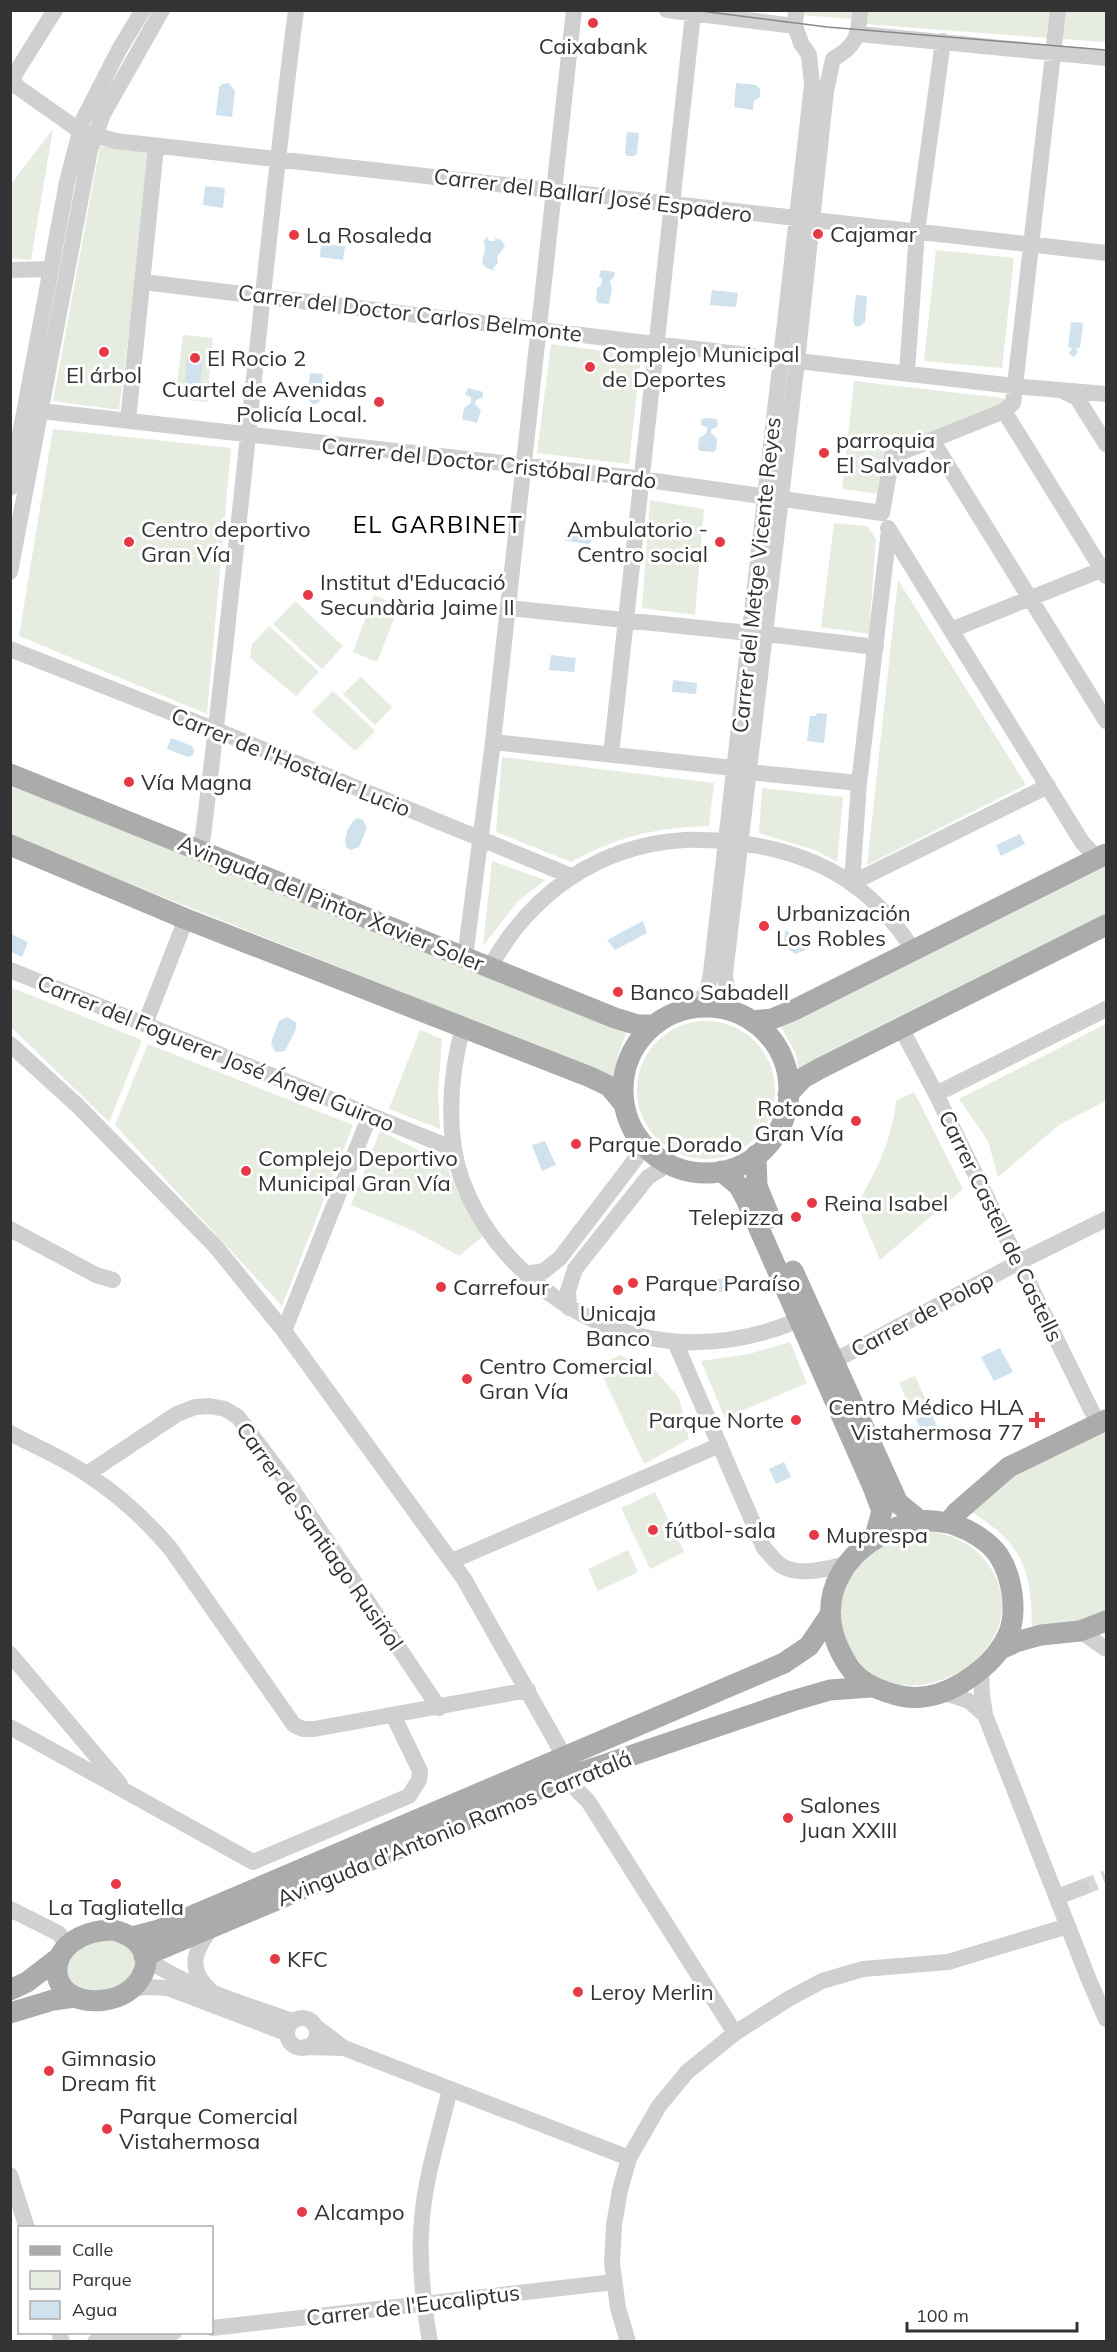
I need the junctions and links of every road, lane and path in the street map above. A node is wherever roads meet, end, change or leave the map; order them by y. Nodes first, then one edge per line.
1 (56, 10) edge
2 (144, 10) edge
3 (162, 10) edge
4 (296, 10) edge
5 (574, 10) edge
6 (667, 10) edge
7 (860, 10) edge
8 (1058, 10) edge
9 (693, 14) junction
10 (795, 18) edge
11 (858, 34) junction
12 (943, 42) junction
13 (1052, 52) junction
14 (809, 55) junction
15 (1107, 57) edge
16 (833, 59) junction
17 (11, 80) edge
18 (88, 133) junction
19 (156, 147) junction
20 (277, 160) junction
21 (553, 190) junction
22 (672, 203) junction
23 (804, 220) junction
24 (917, 232) junction
25 (1030, 243) junction
26 (1107, 254) edge
27 (51, 269) junction
28 (10, 270) edge
29 (143, 282) junction
30 (261, 296) junction
31 (540, 328) junction
32 (657, 342) junction
33 (789, 360) junction
34 (907, 372) junction
35 (1014, 386) junction
36 (1062, 390) junction
37 (1107, 394) edge
38 (1004, 411) junction
39 (33, 412) junction
40 (128, 422) junction
41 (247, 435) junction
42 (932, 440) junction
43 (1107, 444) edge
44 (523, 466) junction
45 (642, 479) junction
46 (10, 488) edge
47 (772, 498) junction
48 (882, 513) junction
49 (889, 531) junction
50 (1105, 571) edge
51 (10, 572) edge
52 (1031, 598) junction
53 (508, 608) junction
54 (626, 619) junction
55 (951, 630) junction
56 (758, 634) junction
57 (876, 648) junction
58 (10, 649) edge
59 (1107, 721) edge
60 (216, 730) junction
61 (493, 742) junction
62 (611, 755) junction
63 (741, 770) junction
64 (10, 774) edge
65 (859, 783) junction
66 (1048, 786) junction
67 (481, 839) junction
68 (734, 842) junction
69 (10, 845) edge
70 (201, 851) junction
71 (1102, 856) edge
72 (571, 876) junction
73 (852, 883) junction
74 (186, 919) junction
75 (1107, 925) edge
76 (914, 951) junction
77 (465, 957) junction
78 (490, 967) junction
79 (10, 970) edge
80 (696, 1008) junction
81 (1107, 1009) edge
82 (729, 1010) junction
83 (752, 1022) junction
84 (145, 1024) junction
85 (654, 1025) junction
86 (463, 1027) junction
87 (901, 1028) junction
88 (10, 1044) edge
89 (788, 1094) junction
90 (936, 1094) junction
91 (624, 1104) junction
92 (370, 1115) junction
93 (641, 1142) junction
94 (454, 1149) junction
95 (756, 1155) junction
96 (669, 1164) junction
97 (721, 1171) junction
98 (1107, 1219) edge
99 (10, 1229) edge
100 (1019, 1262) junction
101 (526, 1274) junction
102 (113, 1280) dead end
103 (569, 1308) junction
104 (799, 1320) junction
105 (284, 1331) junction
106 (675, 1342) junction
107 (834, 1361) junction
108 (1102, 1422) edge
109 (10, 1433) edge
110 (720, 1445) junction
111 (87, 1474) junction
112 (919, 1520) junction
113 (948, 1523) junction
114 (873, 1539) junction
115 (452, 1561) junction
116 (845, 1565) junction
117 (830, 1615) junction
118 (1107, 1621) edge
119 (1080, 1631) junction
120 (1107, 1649) edge
121 (999, 1650) junction
122 (10, 1654) edge
123 (981, 1671) junction
124 (871, 1687) junction
125 (528, 1690) junction
126 (942, 1692) junction
127 (439, 1708) junction
128 (393, 1715) junction
129 (986, 1715) junction
130 (10, 1727) edge
131 (564, 1756) junction
132 (565, 1778) junction
133 (127, 1791) junction
134 (1081, 1888) tunnel mouth
135 (1057, 1897) junction
136 (10, 1909) edge
137 (1068, 1926) junction
138 (212, 1928) junction
139 (132, 1937) junction
140 (63, 1952) junction
141 (145, 1957) junction
142 (131, 1989) junction
143 (10, 1990) edge
144 (213, 1993) junction
145 (75, 1997) junction
146 (10, 2013) edge
147 (1107, 2019) edge
148 (315, 2025) junction
149 (289, 2027) junction
150 (735, 2033) junction
151 (305, 2047) junction
152 (344, 2048) junction
153 (450, 2089) junction
154 (629, 2158) junction
155 (10, 2175) edge
156 (26, 2226) edge
157 (614, 2282) junction
158 (424, 2304) junction
159 (213, 2328) edge
160 (158, 2334) edge
161 (95, 2342) edge
162 (430, 2342) edge
163 (628, 2342) edge

1 - 17 street
2 - 18 street
3 - 18 street
4 - 20 street
5 - 21 street
6 - 9 street
7 - 11 street
8 - 13 street
9 - 10 street
9 - 22 street
10 - 14 street
11 - 12 street
11 - 16 street
12 - 13 street
12 - 24 street
13 - 15 street
13 - 25 street
14 - 16 street
14 - 23 street, Carrer del Metge Vicente Reyes
16 - 23 street, Carrer del Metge Vicente Reyes
17 - 18 street
18 - 19 street, Carrer del Ballarí José Espadero
18 - 27 street
18 - 39 street
19 - 20 street, Carrer del Ballarí José Espadero
19 - 29 street
20 - 21 street, Carrer del Ballarí José Espadero
20 - 30 street
21 - 22 street, Carrer del Ballarí José Espadero
21 - 31 street
22 - 23 street, Carrer del Ballarí José Espadero
22 - 32 street
23 - 24 street, Carrer del Ballarí José Espadero
23 - 33 street, Carrer del Metge Vicente Reyes
24 - 25 street, Carrer del Ballarí José Espadero
24 - 34 street
25 - 26 street, Carrer del Ballarí José Espadero
25 - 35 street
27 - 28 street
27 - 39 street
29 - 30 street, Carrer del Doctor Carlos Belmonte
29 - 40 street
30 - 31 street, Carrer del Doctor Carlos Belmonte
30 - 41 street
31 - 32 street, Carrer del Doctor Carlos Belmonte
31 - 44 street
32 - 33 street, Carrer del Doctor Carlos Belmonte
32 - 45 street
33 - 34 street, Carrer del Doctor Carlos Belmonte
33 - 47 street, Carrer del Metge Vicente Reyes
34 - 35 street, Carrer del Doctor Carlos Belmonte
35 - 36 street, Carrer del Doctor Carlos Belmonte
35 - 38 street
36 - 37 street, Carrer del Doctor Carlos Belmonte
36 - 43 street
38 - 42 street
38 - 50 street
39 - 40 street, Carrer del Doctor Cristóbal Pardo
39 - 46 street
39 - 51 street
40 - 41 street, Carrer del Doctor Cristóbal Pardo
41 - 44 street, Carrer del Doctor Cristóbal Pardo
41 - 60 street
42 - 48 street
42 - 52 street
44 - 45 street, Carrer del Doctor Cristóbal Pardo
44 - 53 street
45 - 47 street, Carrer del Doctor Cristóbal Pardo
45 - 54 street
47 - 48 street, Carrer del Doctor Cristóbal Pardo
47 - 56 street, Carrer del Metge Vicente Reyes
48 - 49 street
49 - 55 street
49 - 57 street
50 - 52 street
52 - 55 street
52 - 59 street
53 - 54 street
53 - 61 street
54 - 56 street
54 - 62 street
55 - 66 street
56 - 57 street
56 - 63 street, Carrer del Metge Vicente Reyes
57 - 65 street
58 - 60 street, Carrer de l'Hostaler Lucio
60 - 67 street, Carrer de l'Hostaler Lucio
60 - 70 street
61 - 62 street
61 - 67 street
62 - 63 street
63 - 65 street
63 - 68 street, Carrer del Metge Vicente Reyes
64 - 70 main road, Avinguda del Pintor Xavier Soler
65 - 73 street
66 - 71 street
66 - 73 street
67 - 72 street, Carrer de l'Hostaler Lucio
67 - 77 street
68 - 72 street
68 - 73 street
68 - 80 street, Carrer del Metge Vicente Reyes
68 - 82 street, Carrer del Metge Vicente Reyes
69 - 74 main road
70 - 77 main road, Avinguda del Pintor Xavier Soler
71 - 76 main road
72 - 78 street
73 - 76 street
74 - 84 street
74 - 86 main road
75 - 87 main road
76 - 83 main road
77 - 78 main road, Avinguda del Pintor Xavier Soler
78 - 85 main road, Avinguda del Pintor Xavier Soler
79 - 84 street, Carrer del Foguerer José Ángel Guirao
80 - 82 main road
80 - 85 main road
81 - 90 street
82 - 83 main road
83 - 89 main road
84 - 92 street, Carrer del Foguerer José Ángel Guirao
85 - 91 main road
86 - 91 main road
86 - 94 street
87 - 89 main road
87 - 90 street, Carrer Castell de Castells
88 - 105 street
89 - 95 main road
90 - 100 street, Carrer Castell de Castells
91 - 93 main road
92 - 94 street, Carrer del Foguerer José Ángel Guirao
92 - 105 street
93 - 96 main road
93 - 101 street
94 - 101 street
95 - 97 main road
95 - 107 main road
96 - 97 main road
96 - 103 street
97 - 104 main road
98 - 100 street, Carrer de Polop
99 - 102 street
100 - 107 street, Carrer de Polop
100 - 108 street, Carrer Castell de Castells
101 - 103 street
103 - 106 street
104 - 106 street
104 - 114 main road
105 - 115 street
106 - 110 street
107 - 112 main road
108 - 113 main road
109 - 111 street
110 - 115 street
110 - 116 street
111 - 127 street, Carrer de Santiago Rusiñol
111 - 128 street
112 - 113 main road
112 - 114 main road
113 - 121 main road
114 - 116 main road
115 - 125 street
116 - 117 main road
117 - 124 main road
117 - 131 main road, Avinguda d'Antonio Ramos Carratalá
118 - 119 main road
119 - 120 street
119 - 121 main road
121 - 123 main road
122 - 133 street
123 - 126 main road
123 - 129 street
124 - 126 main road
124 - 132 main road, Avinguda d'Antonio Ramos Carratalá
125 - 127 street
125 - 131 street
126 - 129 street
127 - 128 street
128 - 133 street, Avinguda d'Antonio Ramos Carratalá
129 - 135 street
130 - 133 street
131 - 139 main road, Avinguda d'Antonio Ramos Carratalá
132 - 138 main road, Avinguda d'Antonio Ramos Carratalá
132 - 150 street
134 - 135 street
135 - 137 street
136 - 140 street
137 - 147 street
137 - 150 street
138 - 141 main road, Avinguda d'Antonio Ramos Carratalá
138 - 144 street
139 - 140 main road
139 - 141 main road
140 - 143 main road
140 - 145 main road
141 - 142 main road
141 - 144 street
142 - 145 main road
142 - 149 street
144 - 149 street
145 - 146 main road
148 - 149 street
148 - 151 street
148 - 152 street
149 - 151 street
150 - 154 street
151 - 152 street
152 - 153 street
153 - 154 street
153 - 158 street
154 - 157 street
155 - 156 street
157 - 158 street, Carrer de l'Eucaliptus
157 - 163 street
158 - 159 street, Carrer de l'Eucaliptus
158 - 162 street
160 - 161 street

